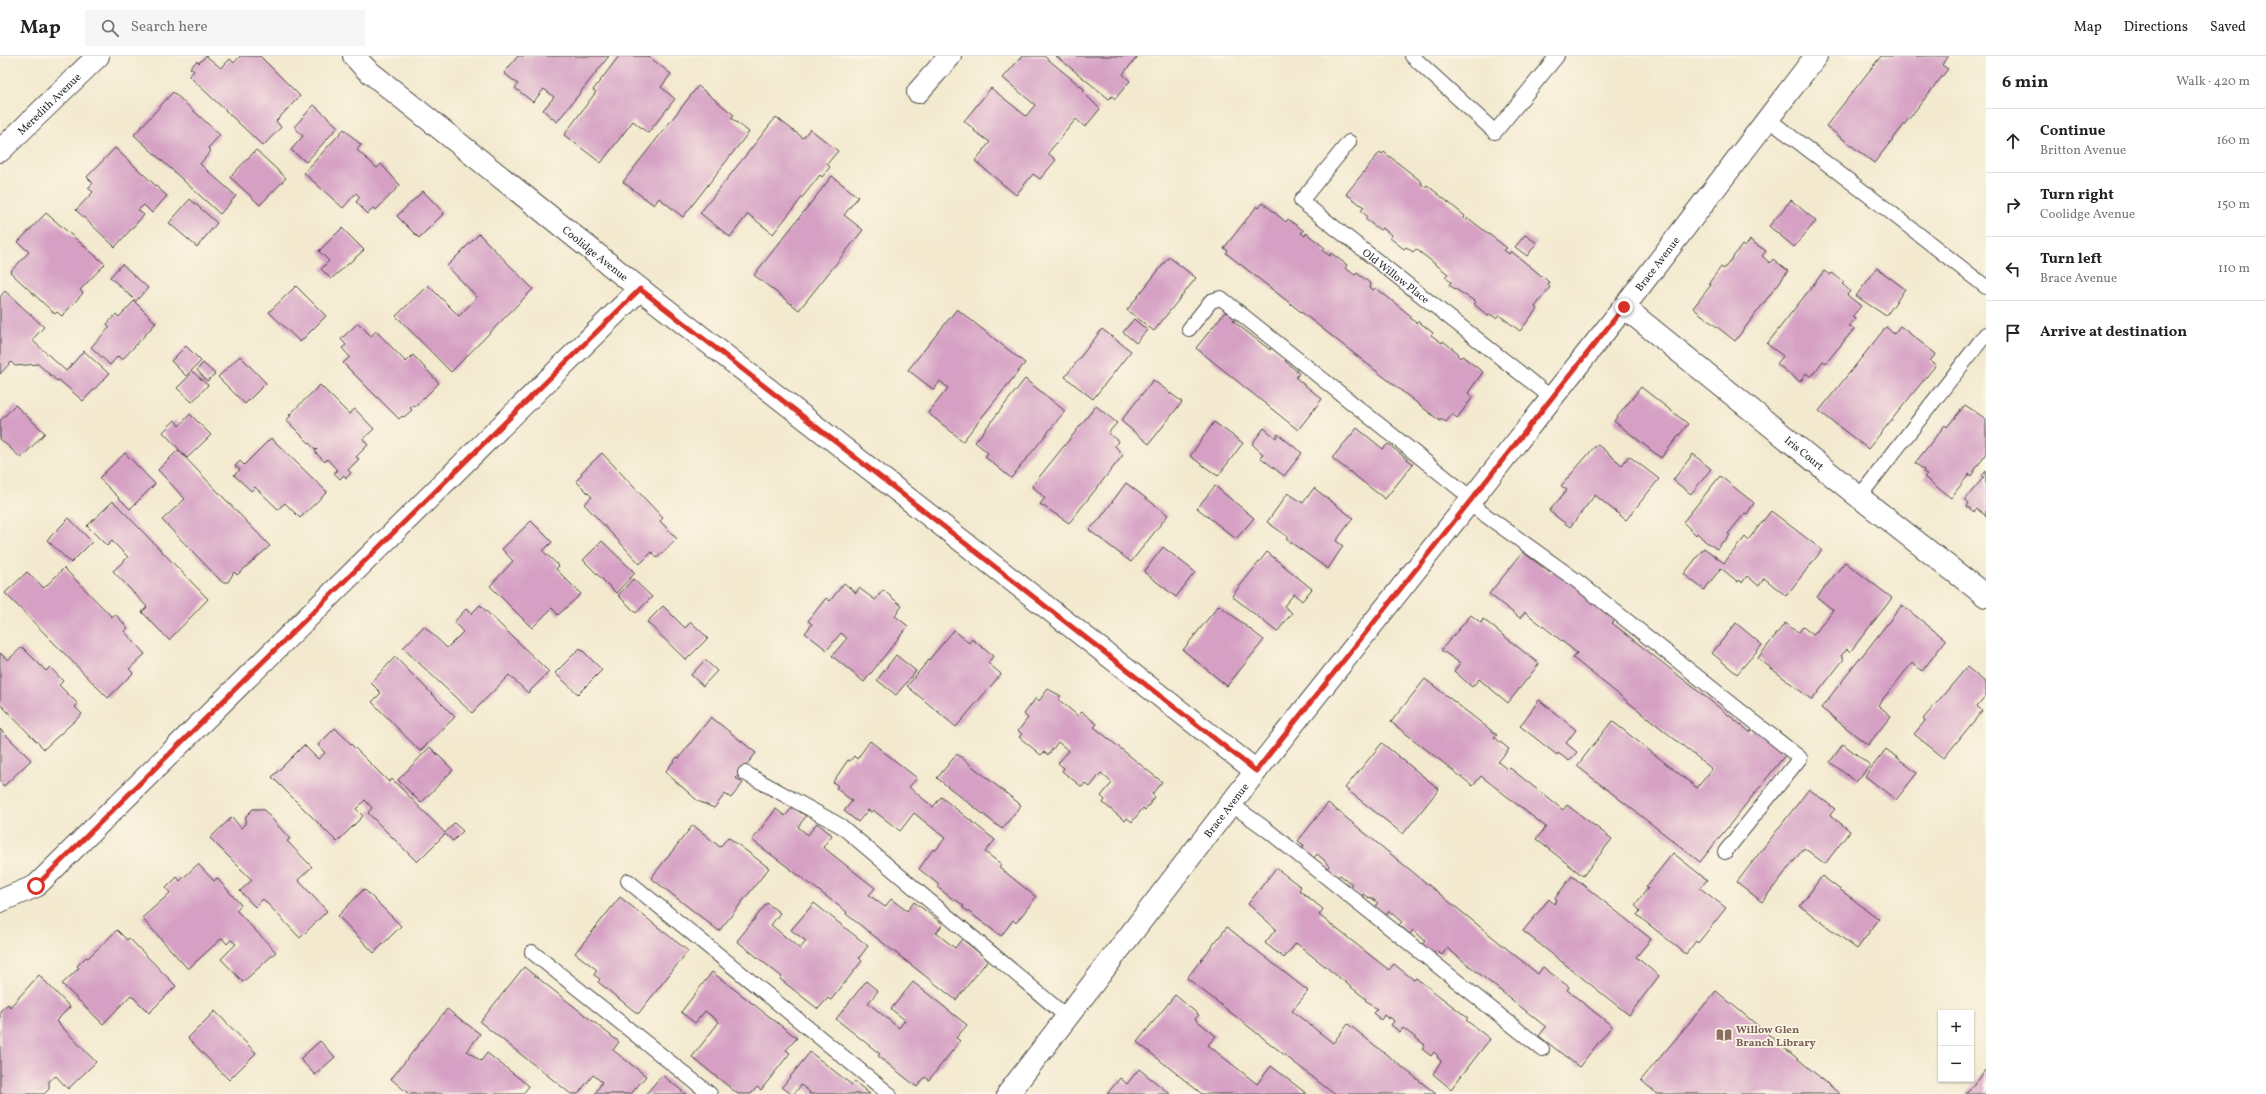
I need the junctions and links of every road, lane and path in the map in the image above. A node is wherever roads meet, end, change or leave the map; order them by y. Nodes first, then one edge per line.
1 (98, 56) edge
2 (354, 56) edge
3 (950, 56) edge
4 (1412, 56) edge
5 (1557, 56) edge
6 (1816, 56) edge
7 (918, 92) dead end
8 (1768, 119) junction
9 (1349, 142) dead end
10 (0, 151) edge
11 (1986, 288) edge
12 (640, 289) junction
13 (1624, 307) junction
14 (1189, 329) dead end
15 (1986, 334) edge
16 (1552, 398) junction
17 (1859, 497) junction
18 (1469, 500) junction
19 (1986, 596) edge
20 (1256, 771) junction
21 (746, 773) dead end
22 (1231, 804) junction
23 (1725, 852) dead end
24 (628, 881) dead end
25 (0, 901) edge
26 (532, 952) dead end
27 (1067, 1017) junction
28 (1542, 1049) dead end
29 (710, 1094) edge
30 (889, 1094) edge
31 (1008, 1094) edge

1 - 10 street, Meredith Avenue
2 - 12 street, Coolidge Avenue
3 - 7 street
4 - 5 lane
6 - 8 street, Brace Avenue
8 - 11 lane
8 - 13 street, Brace Avenue
9 - 16 lane, Old Willow Place
12 - 20 street, Coolidge Avenue
12 - 25 street
13 - 16 street, Brace Avenue
13 - 17 street, Iris Court
14 - 18 lane
15 - 17 lane
16 - 18 street, Brace Avenue
17 - 19 street, Iris Court
18 - 20 street, Brace Avenue
18 - 23 lane
20 - 22 street, Brace Avenue
21 - 27 lane
22 - 27 street, Brace Avenue
22 - 28 lane
24 - 30 lane
26 - 29 lane
27 - 31 street, Brace Avenue

